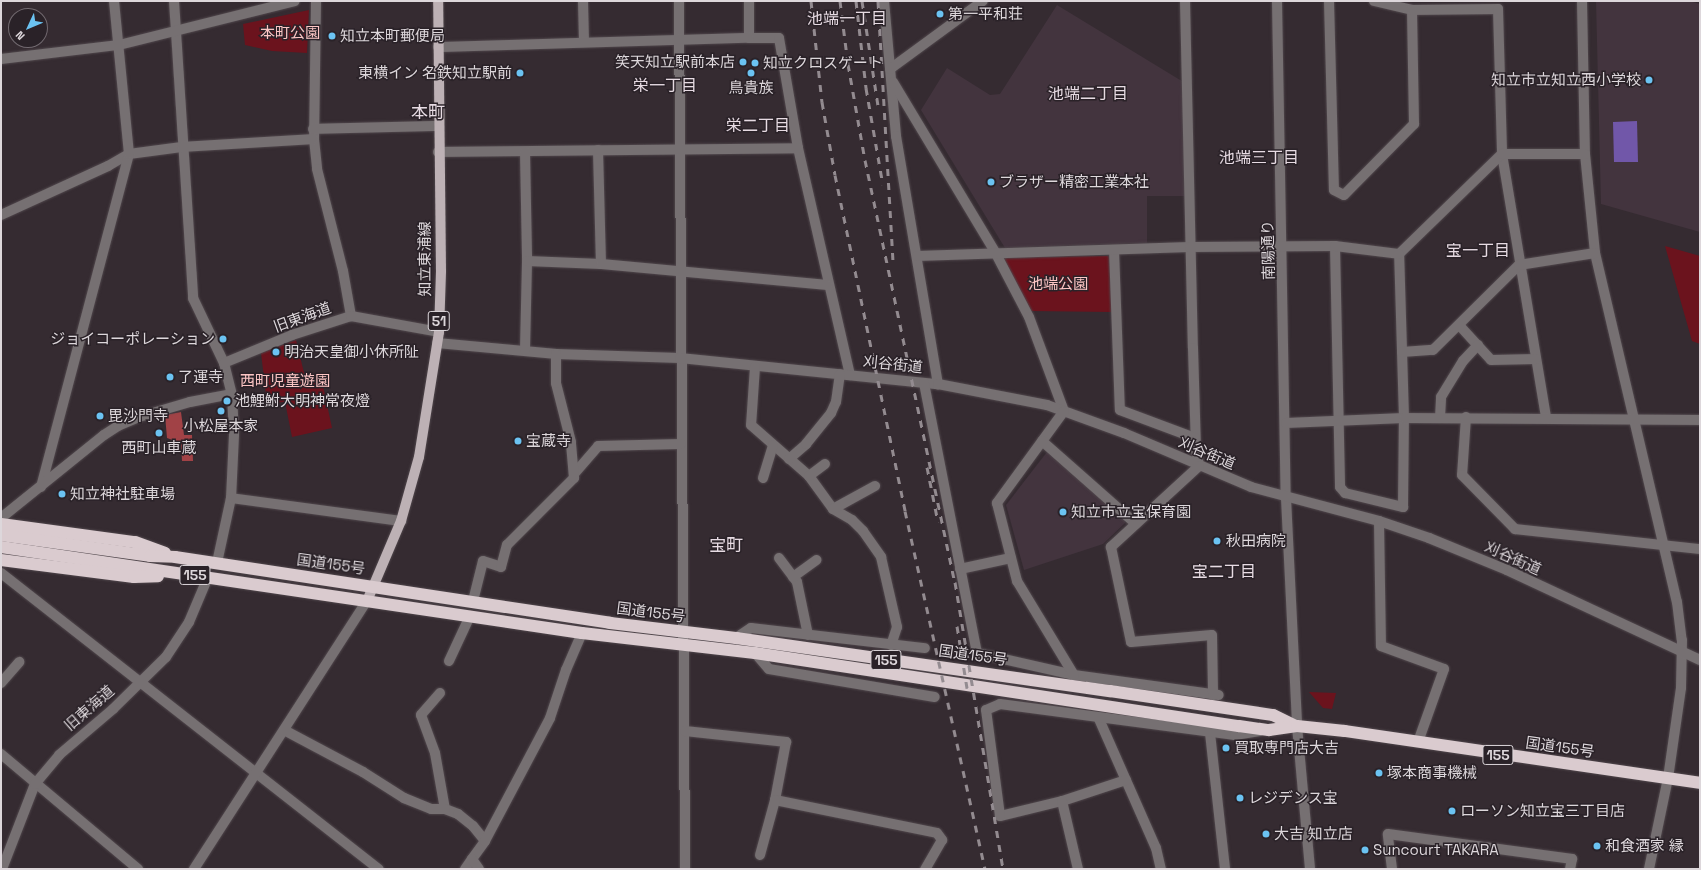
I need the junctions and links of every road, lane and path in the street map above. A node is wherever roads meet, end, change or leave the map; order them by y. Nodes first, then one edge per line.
1 (114, 1) edge
2 (174, 1) edge
3 (295, 1) edge
4 (316, 1) edge
5 (438, 1) edge
6 (583, 1) edge
7 (679, 1) edge
8 (749, 1) edge
9 (884, 1) edge
10 (983, 1) edge
11 (1185, 1) edge
12 (1277, 1) edge
13 (1329, 1) edge
14 (1374, 1) edge
15 (1582, 1) edge
16 (1412, 10) junction
17 (176, 32) junction
18 (680, 38) junction
19 (749, 38) junction
20 (584, 41) junction
21 (119, 45) junction
22 (438, 47) junction
23 (1, 59) edge
24 (890, 74) junction
25 (439, 126) junction
26 (314, 134) junction
27 (182, 147) junction
28 (798, 148) junction
29 (598, 150) junction
30 (680, 150) junction
31 (438, 152) junction
32 (525, 152) junction
33 (129, 154) junction
34 (1502, 154) junction
35 (1585, 154) junction
36 (1, 215) edge
37 (1335, 246) junction
38 (1190, 247) junction
39 (1283, 247) junction
40 (1114, 250) junction
41 (995, 252) junction
42 (1595, 253) junction
43 (1399, 254) junction
44 (917, 256) junction
45 (527, 261) junction
46 (601, 264) junction
47 (1519, 265) junction
48 (682, 273) junction
49 (828, 285) junction
50 (351, 316) junction
51 (1459, 325) junction
52 (439, 332) junction
53 (437, 343) junction
54 (1478, 345) junction
55 (525, 350) junction
56 (1402, 352) junction
57 (556, 354) junction
58 (680, 358) junction
59 (1536, 359) junction
60 (224, 363) junction
61 (755, 367) junction
62 (840, 374) junction
63 (850, 375) junction
64 (924, 383) junction
65 (938, 384) junction
66 (232, 394) junction
67 (1064, 411) junction
68 (1466, 417) junction
69 (1546, 417) junction
70 (1404, 418) junction
71 (1440, 418) junction
72 (1634, 418) junction
73 (1700, 420) edge
74 (1338, 421) junction
75 (1286, 423) junction
76 (1195, 438) junction
77 (1042, 441) junction
78 (681, 444) junction
79 (773, 445) junction
80 (789, 459) junction
81 (825, 464) dead end
82 (1199, 466) junction
83 (574, 474) junction
84 (809, 476) junction
85 (763, 478) dead end
86 (875, 486) dead end
87 (40, 487) junction
88 (232, 498) junction
89 (1286, 498) junction
90 (833, 509) junction
91 (1, 518) edge
92 (401, 521) junction
93 (1379, 521) junction
94 (1, 524) edge
95 (1136, 524) junction
96 (1, 535) edge
97 (1664, 543) junction
98 (24, 544) junction
99 (1, 547) edge
100 (1700, 549) edge
101 (175, 556) junction
102 (779, 558) dead end
103 (1011, 558) junction
104 (1, 560) edge
105 (816, 560) dead end
106 (217, 564) junction
107 (960, 569) junction
108 (1, 573) edge
109 (175, 573) junction
110 (208, 577) junction
111 (793, 577) junction
112 (376, 586) junction
113 (367, 601) junction
114 (473, 601) junction
115 (470, 616) junction
116 (684, 631) junction
117 (582, 634) junction
118 (808, 634) junction
119 (736, 638) junction
120 (891, 644) junction
121 (684, 645) junction
122 (925, 648) dead end
123 (755, 653) junction
124 (1683, 653) junction
125 (1700, 660) edge
126 (449, 661) dead end
127 (19, 662) dead end
128 (1074, 675) junction
129 (140, 682) junction
130 (1, 683) edge
131 (440, 693) dead end
132 (935, 697) dead end
133 (1099, 719) junction
134 (1297, 726) junction
135 (284, 730) junction
136 (685, 730) junction
137 (1269, 730) junction
138 (1210, 732) junction
139 (1418, 742) junction
140 (1, 754) edge
141 (256, 772) junction
142 (1668, 778) junction
143 (1126, 780) junction
144 (1700, 783) edge
145 (35, 784) junction
146 (775, 800) junction
147 (1062, 801) junction
148 (445, 810) junction
149 (486, 841) junction
150 (760, 855) dead end
151 (472, 859) junction
152 (2, 869) edge
153 (138, 869) edge
154 (194, 869) edge
155 (379, 869) edge
156 (465, 869) edge
157 (479, 869) edge
158 (685, 869) edge
159 (925, 869) edge
160 (1078, 869) edge
161 (1160, 869) edge
162 (1225, 869) edge
163 (1310, 869) edge
164 (1392, 869) edge
165 (1570, 869) edge
166 (1649, 869) edge

1 - 21 street
2 - 17 street
3 - 17 street
4 - 26 street, 旧東海道
5 - 22 main road, 知立東浦線 / 51
6 - 20 street
7 - 18 street
8 - 19 street
9 - 24 street
10 - 24 street
11 - 38 street
12 - 39 street, 南陽通り
13 - 16 street
14 - 16 street
15 - 35 street
16 - 34 street
17 - 21 street
17 - 27 street
18 - 19 street
18 - 20 street
18 - 30 street
19 - 28 street
20 - 22 street
21 - 23 street
21 - 33 street
22 - 25 main road, 知立東浦線 / 51
24 - 41 street
24 - 44 street
25 - 26 street
25 - 31 main road, 知立東浦線 / 51
26 - 27 street
26 - 50 street, 旧東海道
27 - 33 street
27 - 60 street
28 - 30 street
28 - 49 street
29 - 30 street
29 - 32 street
29 - 46 street
30 - 48 street
31 - 32 street
31 - 52 main road, 知立東浦線 / 51
32 - 45 street
33 - 36 street
33 - 87 street
34 - 35 street
34 - 43 street
34 - 47 street
35 - 42 street
37 - 39 street
37 - 43 street
37 - 74 street
38 - 39 street
38 - 40 street
38 - 76 street
39 - 75 street, 南陽通り
40 - 41 street
40 - 76 street
41 - 44 street
41 - 67 street
42 - 47 street
42 - 72 street
43 - 56 street
44 - 65 street
45 - 46 street
45 - 55 street
46 - 48 street
47 - 51 street
47 - 59 street
48 - 49 street
48 - 58 street
49 - 63 street
50 - 52 street
50 - 60 street, 旧東海道
51 - 54 street
51 - 56 street
52 - 53 main road, 知立東浦線 / 51
53 - 55 street, 刈谷街道
53 - 92 main road, 知立東浦線 / 51
54 - 59 street
54 - 71 street
55 - 57 street, 刈谷街道
56 - 70 street
57 - 58 street, 刈谷街道
57 - 83 street
58 - 61 street, 刈谷街道
58 - 78 street
59 - 69 street
60 - 66 street
61 - 62 street, 刈谷街道
61 - 79 street
62 - 63 street, 刈谷街道
62 - 80 street
63 - 64 street, 刈谷街道
64 - 65 street, 刈谷街道
64 - 107 street
65 - 67 street, 刈谷街道
66 - 87 street
66 - 88 street
67 - 77 street
67 - 82 street, 刈谷街道
68 - 69 street
68 - 71 street
68 - 97 street
69 - 72 street
70 - 71 street
70 - 74 street
70 - 74 street
72 - 73 street
72 - 97 street
74 - 75 street
75 - 89 street, 南陽通り
76 - 82 street
77 - 95 street
77 - 103 street
78 - 83 street
78 - 116 street
79 - 80 street
79 - 85 street
80 - 84 street
81 - 84 street
82 - 89 street, 刈谷街道
82 - 95 street
83 - 114 street
84 - 90 street
86 - 90 street
87 - 91 street
88 - 92 street
88 - 106 street
89 - 93 street, 刈谷街道
89 - 134 street, 南陽通り
90 - 120 street
92 - 112 main road, 知立東浦線 / 51
93 - 124 street, 刈谷街道
93 - 139 street
94 - 101 highway, 155
95 - 128 street
96 - 98 highway, 国道155号 / 155
97 - 100 street
97 - 124 street
98 - 99 highway, 国道155号 / 155
98 - 101 highway, 国道155号 / 155
98 - 109 highway, 国道155号 / 155
101 - 106 highway, 国道155号 / 155
102 - 111 street
103 - 107 street
103 - 128 street
104 - 109 highway, 155
105 - 111 street
106 - 112 highway, 国道155号 / 155
107 - 128 street
108 - 129 street
109 - 110 highway, 国道155号 / 155
110 - 113 highway, 国道155号 / 155
110 - 129 street, 旧東海道
111 - 118 street
112 - 113 main road, 知立東浦線 / 51
112 - 114 highway, 国道155号 / 155
113 - 115 highway, 国道155号 / 155
113 - 135 street
114 - 116 highway, 国道155号 / 155
115 - 117 highway, 国道155号 / 155
115 - 126 street
116 - 119 highway, 国道155号 / 155
116 - 121 street
117 - 121 highway, 国道155号 / 155
117 - 149 street
118 - 119 street
118 - 120 street
119 - 134 highway, 国道155号 / 155
120 - 122 street
121 - 123 highway, 国道155号 / 155
121 - 136 street
123 - 132 street
123 - 137 highway, 国道155号 / 155
124 - 125 street, 刈谷街道
124 - 142 street
127 - 130 street
129 - 141 street
129 - 145 street, 旧東海道
131 - 148 street
133 - 138 street
133 - 143 street
133 - 147 street
134 - 137 highway, 国道155号 / 155
134 - 139 highway, 国道155号 / 155
134 - 163 street, 南陽通り
135 - 141 street
135 - 148 street
136 - 146 street
136 - 158 street
137 - 138 street
138 - 162 street
139 - 142 highway, 国道155号 / 155
140 - 145 street
141 - 154 street
141 - 155 street
142 - 144 highway, 国道155号 / 155
142 - 166 street
143 - 147 street
143 - 161 street
145 - 152 street, 旧東海道
145 - 153 street
146 - 150 street
146 - 159 street
147 - 160 street
148 - 149 street
149 - 151 street
151 - 156 street
151 - 157 street
164 - 165 street

